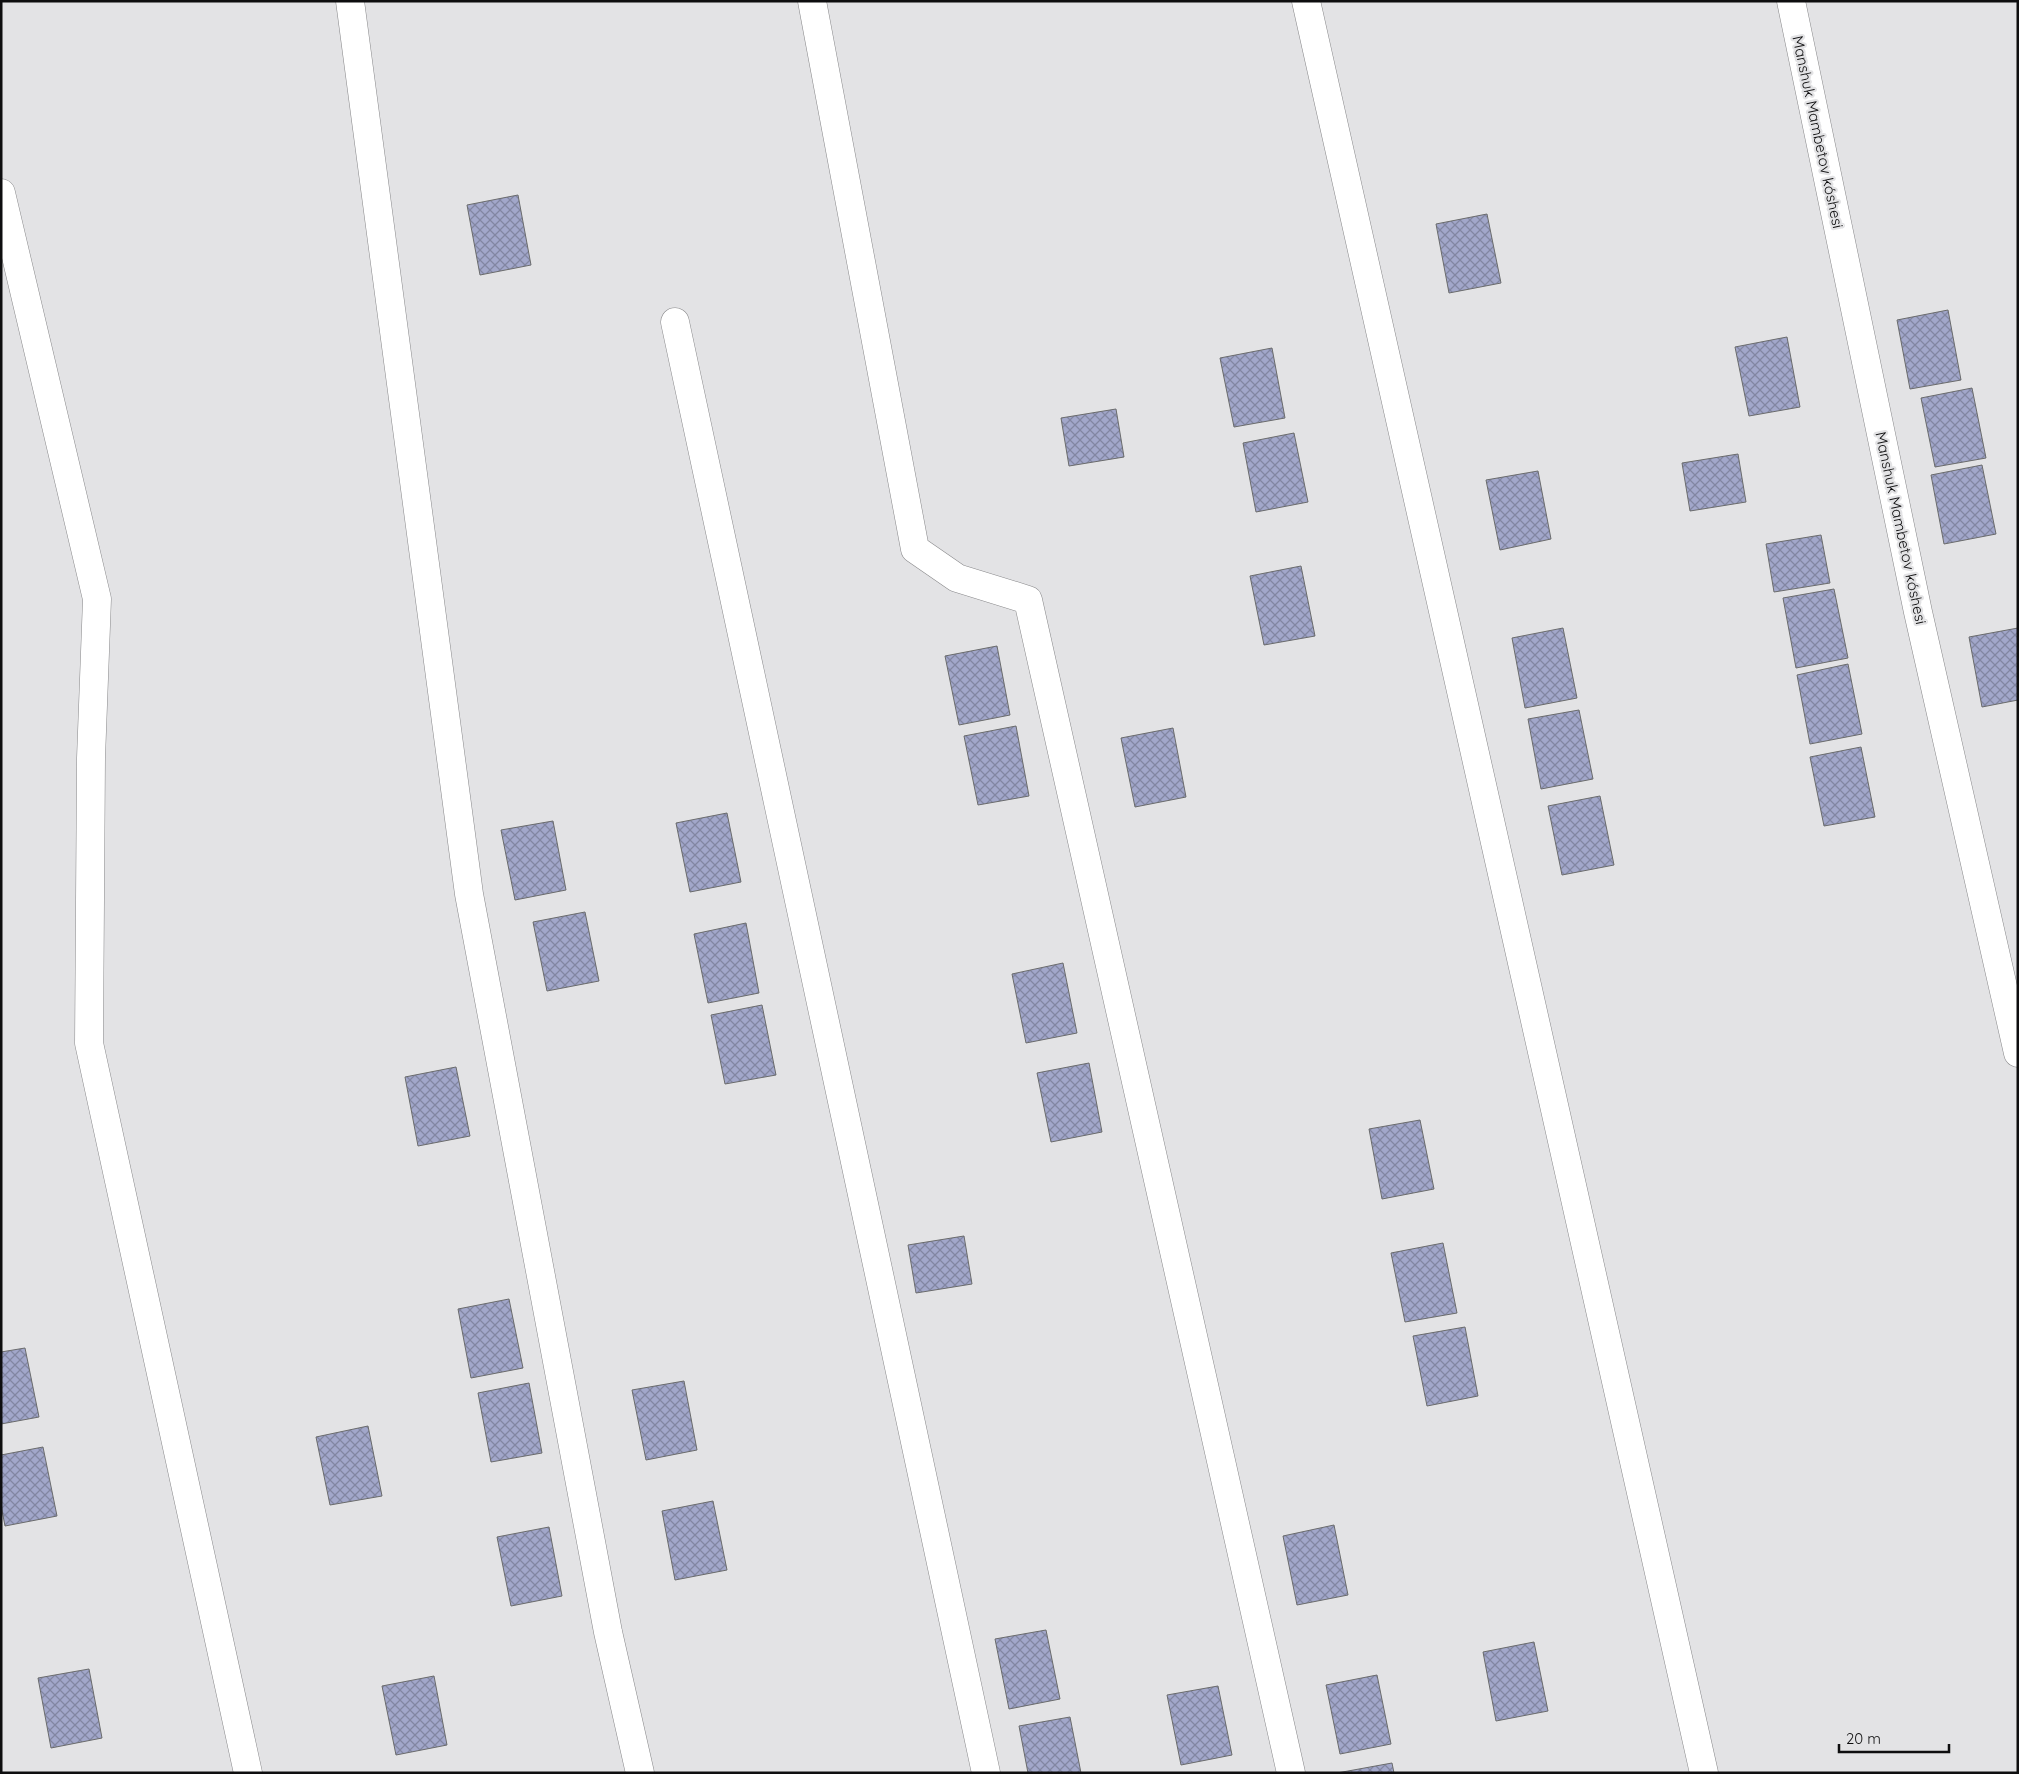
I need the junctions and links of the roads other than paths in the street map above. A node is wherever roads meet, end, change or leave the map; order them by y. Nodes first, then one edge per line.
1 (350, 1) edge
2 (812, 1) edge
3 (1306, 1) edge
4 (1791, 1) edge
5 (1, 193) edge
6 (675, 322) dead end
7 (2018, 1053) edge
8 (248, 1773) edge
9 (640, 1773) edge
10 (986, 1773) edge
11 (1291, 1773) edge
12 (1704, 1773) edge

1 - 9 street
2 - 11 street
3 - 12 street
4 - 7 street, Manshuk Mambetov kóshesi
5 - 8 street
6 - 10 street

